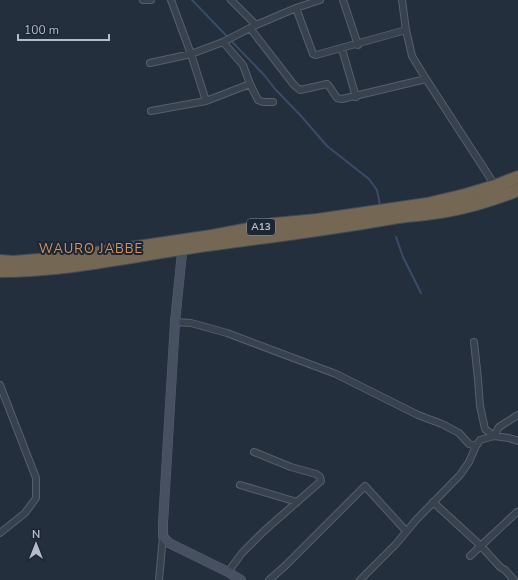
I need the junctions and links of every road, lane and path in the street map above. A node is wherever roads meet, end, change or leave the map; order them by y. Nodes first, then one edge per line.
1 (143, 0) edge
2 (151, 0) edge
3 (171, 0) edge
4 (231, 0) edge
5 (320, 0) edge
6 (343, 0) edge
7 (402, 0) edge
8 (296, 8) junction
9 (253, 27) junction
10 (406, 30) junction
11 (223, 42) junction
12 (358, 44) junction
13 (342, 49) junction
14 (191, 54) junction
15 (150, 63) dead end
16 (426, 79) junction
17 (250, 84) junction
18 (356, 96) junction
19 (206, 101) junction
20 (273, 102) dead end
21 (151, 111) dead end
22 (518, 177) edge
23 (518, 190) edge
24 (499, 191) junction
25 (183, 244) junction
26 (0, 261) edge
27 (0, 271) edge
28 (175, 322) junction
29 (474, 342) dead end
30 (0, 386) edge
31 (518, 415) edge
32 (494, 436) junction
33 (518, 441) edge
34 (476, 446) junction
35 (254, 452) dead end
36 (240, 485) dead end
37 (297, 502) junction
38 (433, 502) junction
39 (517, 512) dead end
40 (406, 531) junction
41 (0, 533) edge
42 (163, 536) junction
43 (481, 546) junction
44 (470, 556) dead end
45 (228, 572) junction
46 (159, 580) edge
47 (241, 580) edge
48 (269, 580) edge
49 (360, 580) edge
50 (514, 580) edge

1 - 2 street
3 - 14 street
4 - 9 street
5 - 8 street
6 - 12 street
7 - 10 street
8 - 9 street
8 - 13 street
9 - 11 street
9 - 18 street
10 - 12 street
10 - 16 street
11 - 14 street
11 - 17 street
12 - 13 street
13 - 18 street
14 - 15 street
14 - 19 street
16 - 18 street
16 - 24 street
17 - 19 street
17 - 20 street
19 - 21 street
22 - 24 highway, A13
23 - 24 highway, A13
24 - 25 highway, A13
25 - 26 highway, A13
25 - 27 highway, A13
25 - 28 main road
28 - 34 street
28 - 42 main road
29 - 32 street
30 - 41 street
31 - 32 street
32 - 33 street
32 - 34 street
34 - 38 street
35 - 37 street
36 - 37 street
37 - 45 street
38 - 40 street
38 - 43 street
39 - 43 street
40 - 48 street
40 - 49 street
42 - 45 main road
42 - 46 street
43 - 44 street
43 - 50 street
45 - 47 main road

